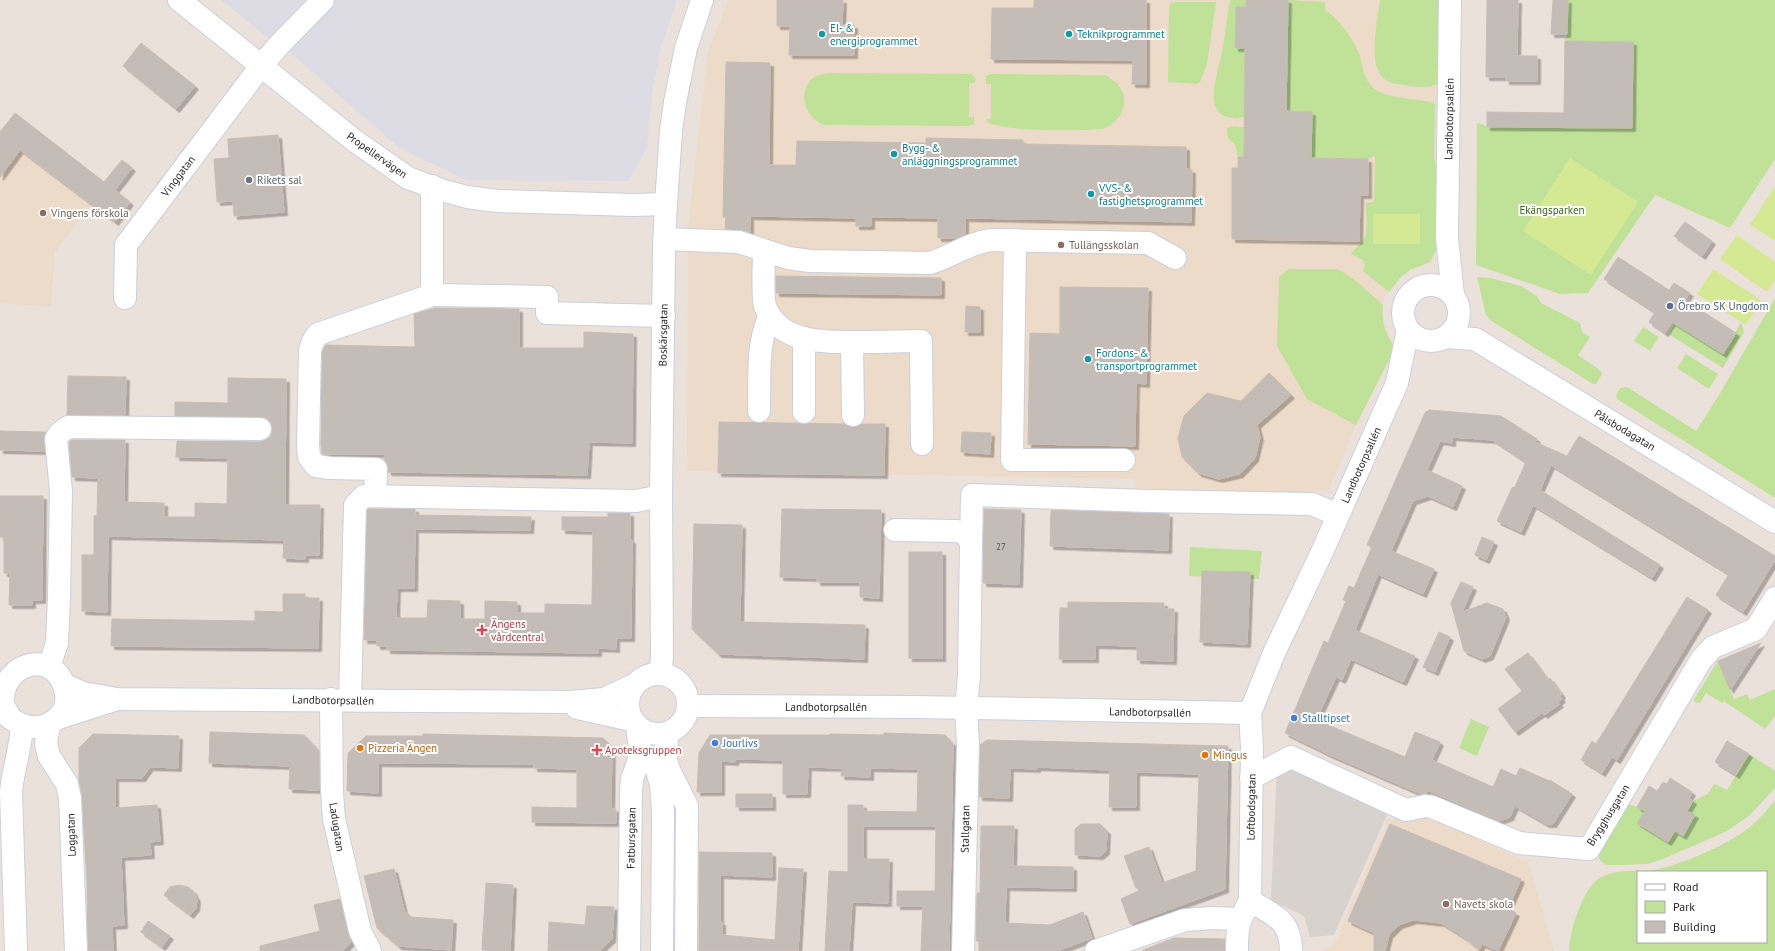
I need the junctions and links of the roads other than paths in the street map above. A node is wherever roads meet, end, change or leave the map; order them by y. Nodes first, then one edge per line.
1 (179, 0) edge
2 (323, 0) edge
3 (702, 0) edge
4 (1450, 0) edge
5 (261, 66) junction
6 (432, 186) junction
7 (666, 204) junction
8 (1447, 238) junction
9 (664, 239) junction
10 (1015, 240) junction
11 (764, 251) junction
12 (1175, 258) dead end
13 (1413, 291) junction
14 (432, 295) junction
15 (125, 298) dead end
16 (1456, 303) junction
17 (664, 316) junction
18 (770, 316) junction
19 (1408, 329) junction
20 (804, 338) junction
21 (1439, 339) junction
22 (1475, 339) junction
23 (852, 342) junction
24 (1397, 383) junction
25 (759, 410) dead end
26 (804, 412) dead end
27 (853, 415) dead end
28 (260, 429) dead end
29 (922, 444) dead end
30 (1124, 460) dead end
31 (375, 496) junction
32 (660, 496) junction
33 (1338, 515) junction
34 (1775, 522) edge
35 (895, 530) dead end
36 (971, 543) junction
37 (1775, 598) edge
38 (49, 667) junction
39 (661, 674) junction
40 (4, 678) edge
41 (65, 685) junction
42 (634, 685) junction
43 (117, 699) junction
44 (341, 700) junction
45 (549, 702) junction
46 (689, 706) junction
47 (966, 708) junction
48 (1250, 713) junction
49 (11, 718) edge
50 (53, 721) junction
51 (646, 728) junction
52 (663, 771) junction
53 (1251, 778) junction
54 (1245, 910) junction
55 (16, 951) edge
56 (76, 951) edge
57 (370, 951) edge
58 (629, 951) edge
59 (662, 951) edge
60 (686, 951) edge
61 (963, 951) edge
62 (1096, 951) edge
63 (1237, 951) edge
64 (1291, 951) edge

1 - 5 street, Propellervägen
2 - 5 street, Vinggatan
3 - 7 street, Boskärsgatan
4 - 8 street, Landbotorpsallén
5 - 6 street, Propellervägen
5 - 15 street, Vinggatan
6 - 7 street, Propellervägen
6 - 14 street
7 - 9 street, Boskärsgatan
8 - 13 street, Landbotorpsallén
8 - 16 street, Landbotorpsallén
9 - 11 street
9 - 17 street, Boskärsgatan
10 - 11 street
10 - 12 street
10 - 30 street
11 - 18 street
13 - 16 street
13 - 19 street
14 - 17 street
14 - 31 street
16 - 21 street
16 - 22 street, Pålsbodagatan
17 - 32 street, Boskärsgatan
18 - 20 street
18 - 25 street
19 - 21 street
19 - 24 street, Landbotorpsallén
20 - 23 street
20 - 26 street
21 - 22 street, Pålsbodagatan
21 - 24 street, Landbotorpsallén
22 - 34 street, Pålsbodagatan
23 - 27 street
23 - 29 street
24 - 33 street, Landbotorpsallén
28 - 38 street
31 - 32 street
31 - 44 street, Ladugatan
32 - 39 street, Boskärsgatan
33 - 36 street, Stallgatan
33 - 48 street, Landbotorpsallén
35 - 36 street
36 - 47 street, Stallgatan
37 - 53 street, Brygghusgatan
38 - 40 street
38 - 41 street
39 - 42 street
39 - 46 street
40 - 49 street
41 - 43 street, Landbotorpsallén
41 - 50 street
42 - 45 street, Landbotorpsallén
42 - 51 street
43 - 44 street, Landbotorpsallén
43 - 50 street, Landbotorpsallén
44 - 45 street, Landbotorpsallén
44 - 57 street, Ladugatan
45 - 51 street, Landbotorpsallén
46 - 47 street, Landbotorpsallén
46 - 51 street
47 - 48 street, Landbotorpsallén
47 - 61 street, Stallgatan
48 - 53 street, Loftbodsgatan
49 - 50 street
49 - 55 street
50 - 56 street, Loggatan
51 - 52 street
51 - 58 street, Fatbursgatan
52 - 59 street
52 - 60 street
53 - 54 street, Loftbodsgatan
54 - 62 street
54 - 63 street, Loftbodsgatan
54 - 64 street

